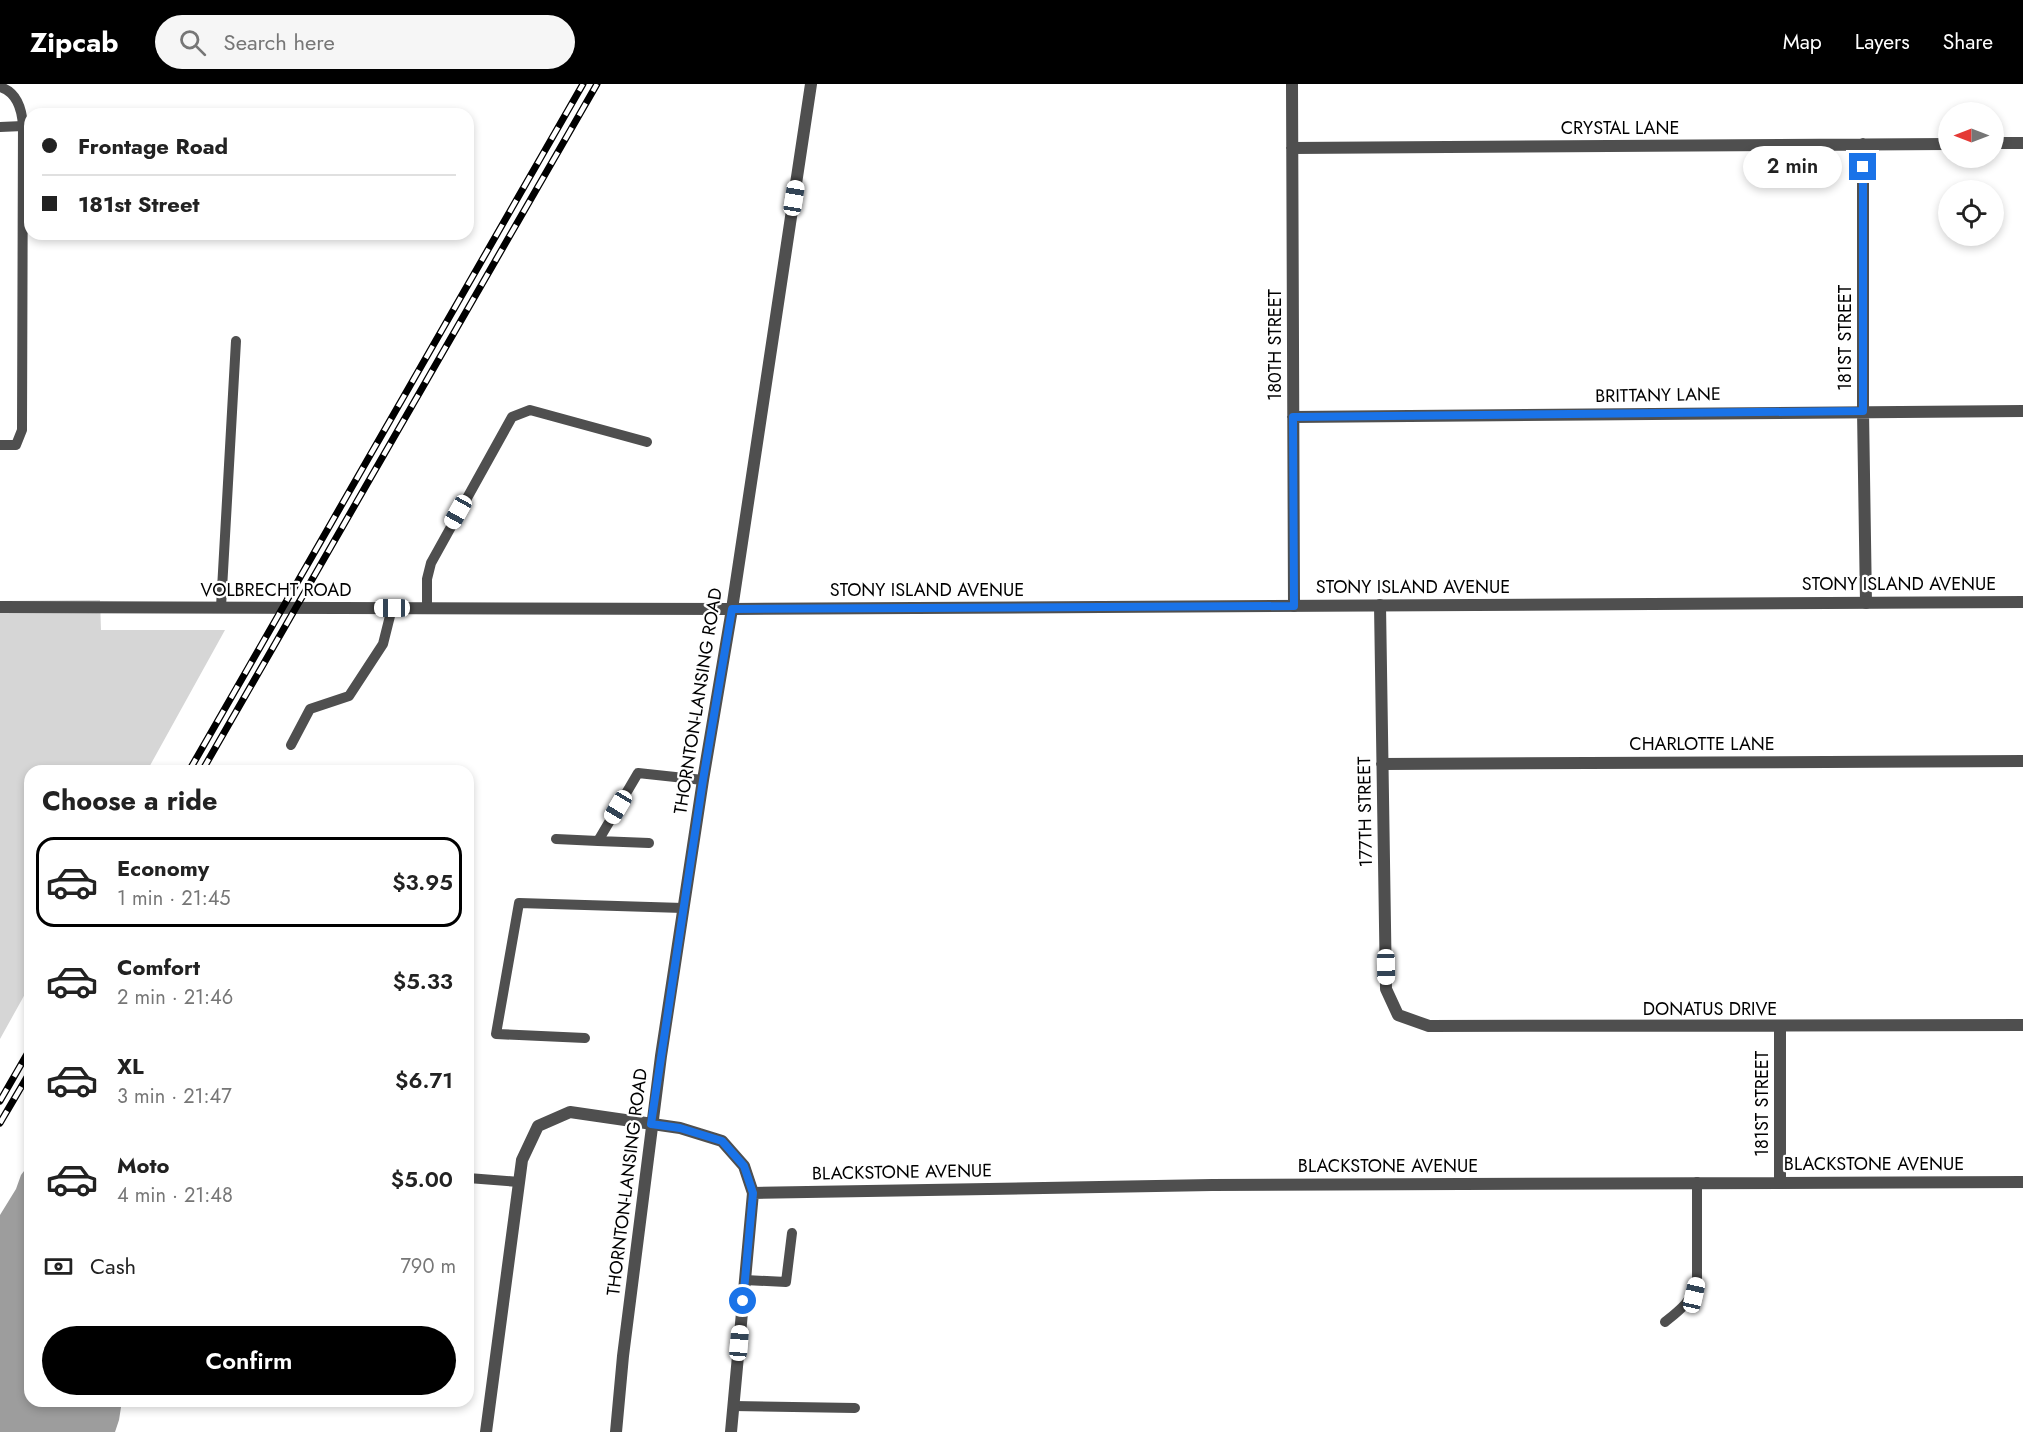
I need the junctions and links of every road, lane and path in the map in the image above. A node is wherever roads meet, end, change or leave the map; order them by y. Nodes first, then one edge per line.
1 (811, 84) edge
2 (1292, 84) edge
3 (0, 87) edge
4 (23, 126) junction
5 (0, 127) edge
6 (2004, 143) edge
7 (2023, 143) edge
8 (1863, 144) junction
9 (1938, 144) edge
10 (1292, 148) junction
11 (236, 341) dead end
12 (1863, 411) junction
13 (2023, 411) edge
14 (1293, 417) junction
15 (647, 442) dead end
16 (0, 445) edge
17 (2023, 602) edge
18 (1866, 603) junction
19 (1380, 605) junction
20 (1294, 606) junction
21 (0, 607) edge
22 (221, 608) junction
23 (392, 608) junction
24 (427, 608) junction
25 (732, 609) junction
26 (291, 745) dead end
27 (2023, 761) edge
28 (1382, 764) junction
29 (703, 780) junction
30 (556, 839) dead end
31 (598, 841) junction
32 (649, 843) dead end
33 (683, 908) junction
34 (1398, 1015) joint
35 (2023, 1025) edge
36 (1780, 1027) junction
37 (585, 1038) dead end
38 (651, 1124) junction
39 (474, 1178) edge
40 (519, 1182) junction
41 (1697, 1182) junction
42 (1780, 1182) junction
43 (2023, 1182) edge
44 (753, 1193) junction
45 (792, 1233) dead end
46 (745, 1280) junction
47 (1665, 1322) dead end
48 (733, 1406) junction
49 (855, 1408) dead end
50 (486, 1432) edge
51 (616, 1432) edge
52 (731, 1432) edge

1 - 25 street, THORNTON-LANSING ROAD
2 - 10 street, 180TH STREET
3 - 4 lane
4 - 5 lane
4 - 16 lane
6 - 7 street
8 - 9 street, CRYSTAL LANE
8 - 10 street, CRYSTAL LANE
8 - 12 street, 181ST STREET
10 - 14 street, 180TH STREET
11 - 22 lane
12 - 13 street, BRITTANY LANE
12 - 14 street, BRITTANY LANE
12 - 18 street, 181ST STREET
14 - 20 street, 180TH STREET
15 - 24 lane
17 - 18 street, STONY ISLAND AVENUE
18 - 19 street, STONY ISLAND AVENUE
19 - 20 street, STONY ISLAND AVENUE
19 - 28 street, 177TH STREET
20 - 25 street, STONY ISLAND AVENUE
21 - 22 street, VOLBRECHT ROAD
22 - 23 street, VOLBRECHT ROAD
23 - 24 street, VOLBRECHT ROAD
23 - 26 lane
24 - 25 street, VOLBRECHT ROAD
25 - 29 street, THORNTON-LANSING ROAD
27 - 28 street, CHARLOTTE LANE
28 - 34 street, 177TH STREET
29 - 31 lane
29 - 33 street, THORNTON-LANSING ROAD
30 - 31 lane
31 - 32 lane
33 - 37 lane
33 - 38 street, THORNTON-LANSING ROAD
34 - 36 street, DONATUS DRIVE
35 - 36 street, DONATUS DRIVE
36 - 42 street, 181ST STREET
38 - 40 street
38 - 44 street
38 - 51 street, THORNTON-LANSING ROAD
39 - 40 lane
40 - 50 street
41 - 42 street, BLACKSTONE AVENUE
41 - 44 street, BLACKSTONE AVENUE
41 - 47 lane
42 - 43 street, BLACKSTONE AVENUE
44 - 46 street
45 - 46 lane
46 - 48 street
48 - 49 lane
48 - 52 street

